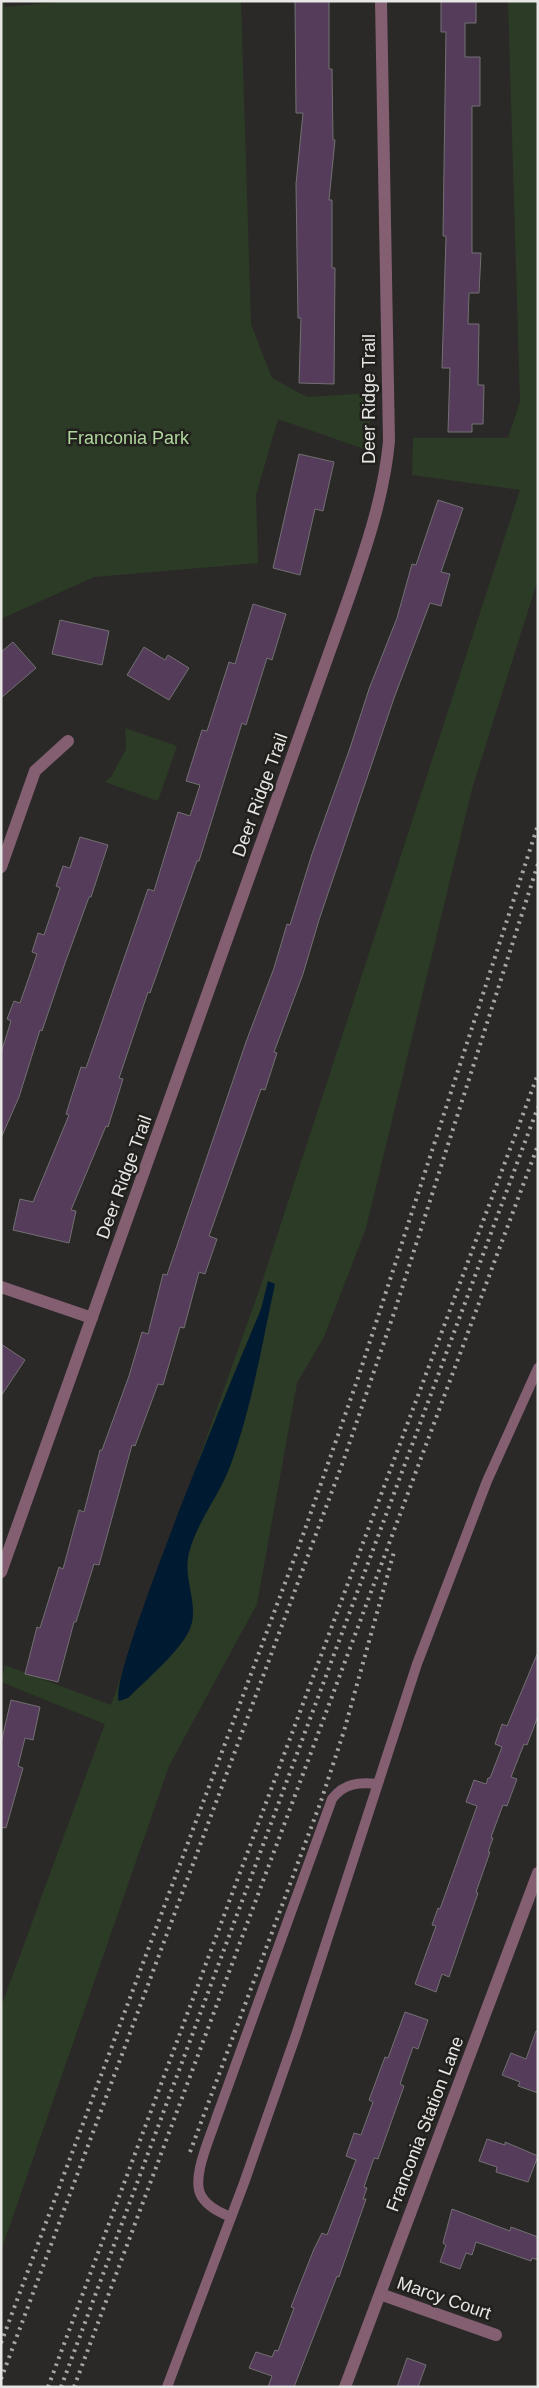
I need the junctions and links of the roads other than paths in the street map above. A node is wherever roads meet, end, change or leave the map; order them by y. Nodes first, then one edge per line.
1 (381, 1) edge
2 (68, 741) dead end
3 (1, 867) edge
4 (1, 1287) edge
5 (92, 1318) junction
6 (538, 1368) edge
7 (1, 1572) edge
8 (378, 1784) junction
9 (538, 1873) edge
10 (230, 2217) junction
11 (380, 2294) junction
12 (496, 2335) dead end
13 (167, 2387) edge
14 (346, 2387) edge

1 - 5 street, Deer Ridge Trail
2 - 3 street
4 - 5 street
5 - 7 street, Deer Ridge Trail
6 - 8 lane
8 - 10 lane
8 - 10 lane
9 - 11 street, Franconia Station Lane
10 - 13 lane
11 - 12 street, Marcy Court
11 - 14 street, Franconia Station Lane

